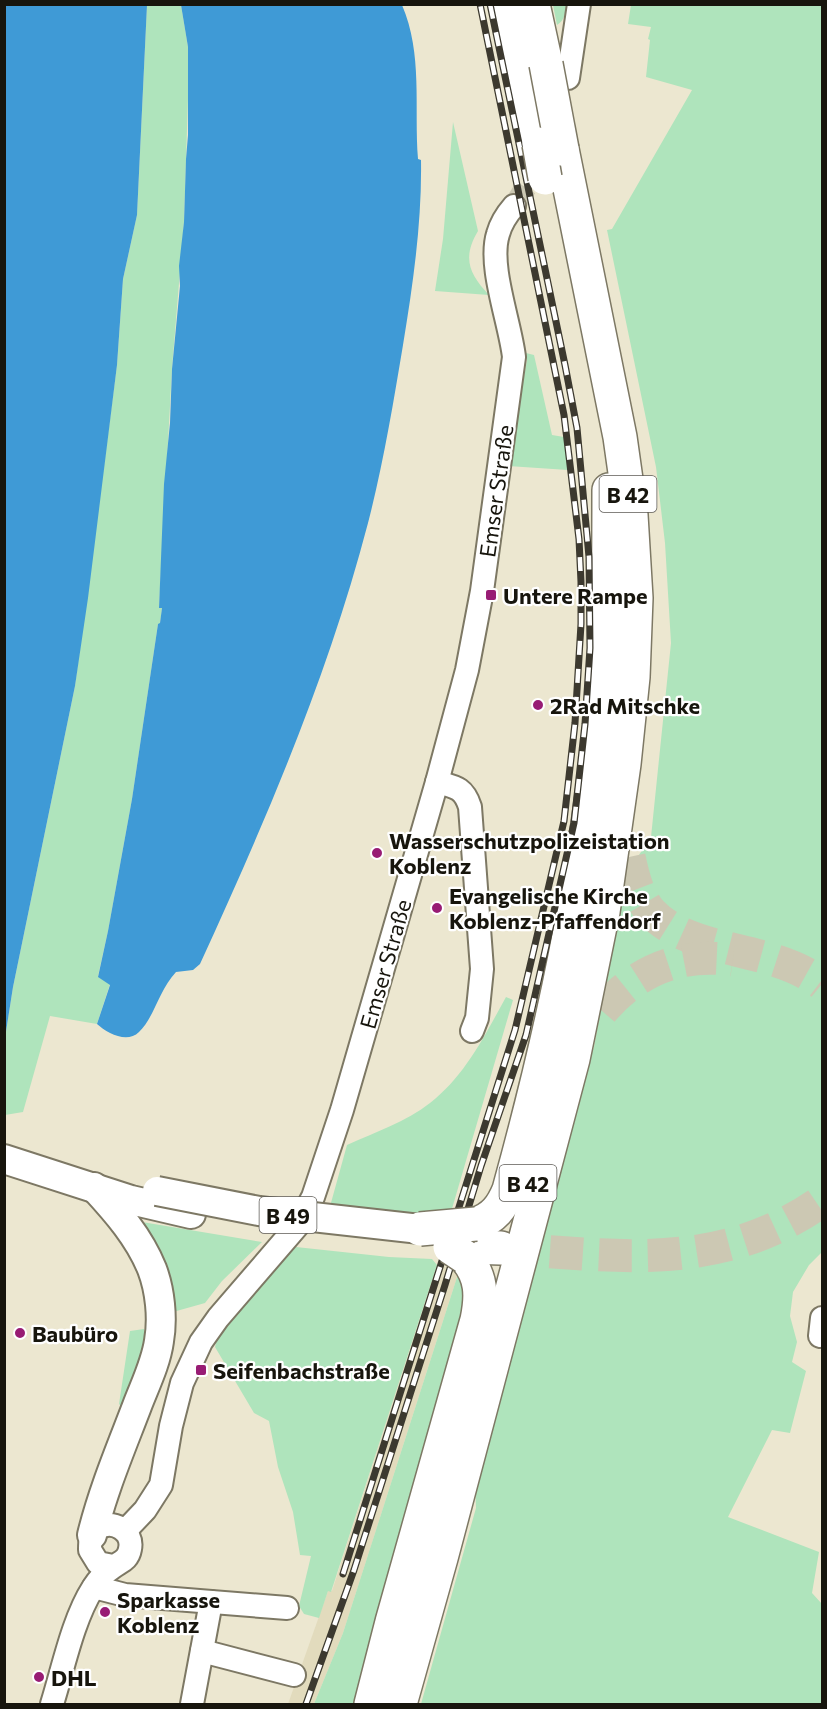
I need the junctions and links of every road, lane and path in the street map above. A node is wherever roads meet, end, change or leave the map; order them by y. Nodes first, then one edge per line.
1 (509, 4) edge
2 (533, 4) edge
3 (579, 4) edge
4 (557, 71) junction
5 (551, 146) junction
6 (514, 206) tunnel mouth
7 (609, 490) junction
8 (624, 764) junction
9 (437, 782) junction
10 (629, 857) tunnel mouth
11 (602, 1011) tunnel mouth
12 (472, 1031) dead end
13 (573, 1059) junction
14 (4, 1145) edge
15 (4, 1160) edge
16 (46, 1165) junction
17 (94, 1187) junction
18 (420, 1229) joint
19 (476, 1242) junction
20 (125, 1531) junction
21 (92, 1535) junction
22 (106, 1564) junction
23 (94, 1587) junction
24 (211, 1602) junction
25 (287, 1608) dead end
26 (202, 1651) junction
27 (294, 1675) dead end
28 (52, 1704) edge
29 (192, 1704) edge
30 (371, 1704) edge
31 (387, 1704) edge
32 (400, 1704) edge

1 - 5 highway, B 42
2 - 4 highway, B 42
3 - 4 street
4 - 5 highway, B 42, bridge
5 - 7 highway, B 42, bridge
5 - 8 highway, B 42
6 - 9 street, Emser Straße
7 - 19 highway
7 - 31 highway, B 42
8 - 10 highway
8 - 13 highway, B 42
9 - 12 street
9 - 20 street, Emser Straße
11 - 13 highway
13 - 32 highway, B 42
14 - 16 main road, B 49
15 - 16 main road, B 49
16 - 17 main road, B 49
16 - 18 main road, B 49, bridge
17 - 19 main road, B 49
17 - 21 main road
18 - 19 highway, B 49, bridge
19 - 30 highway
20 - 21 street
20 - 22 street
21 - 22 street
22 - 23 street
23 - 24 street
23 - 28 street
24 - 25 street
24 - 26 street
26 - 27 street
26 - 29 street

